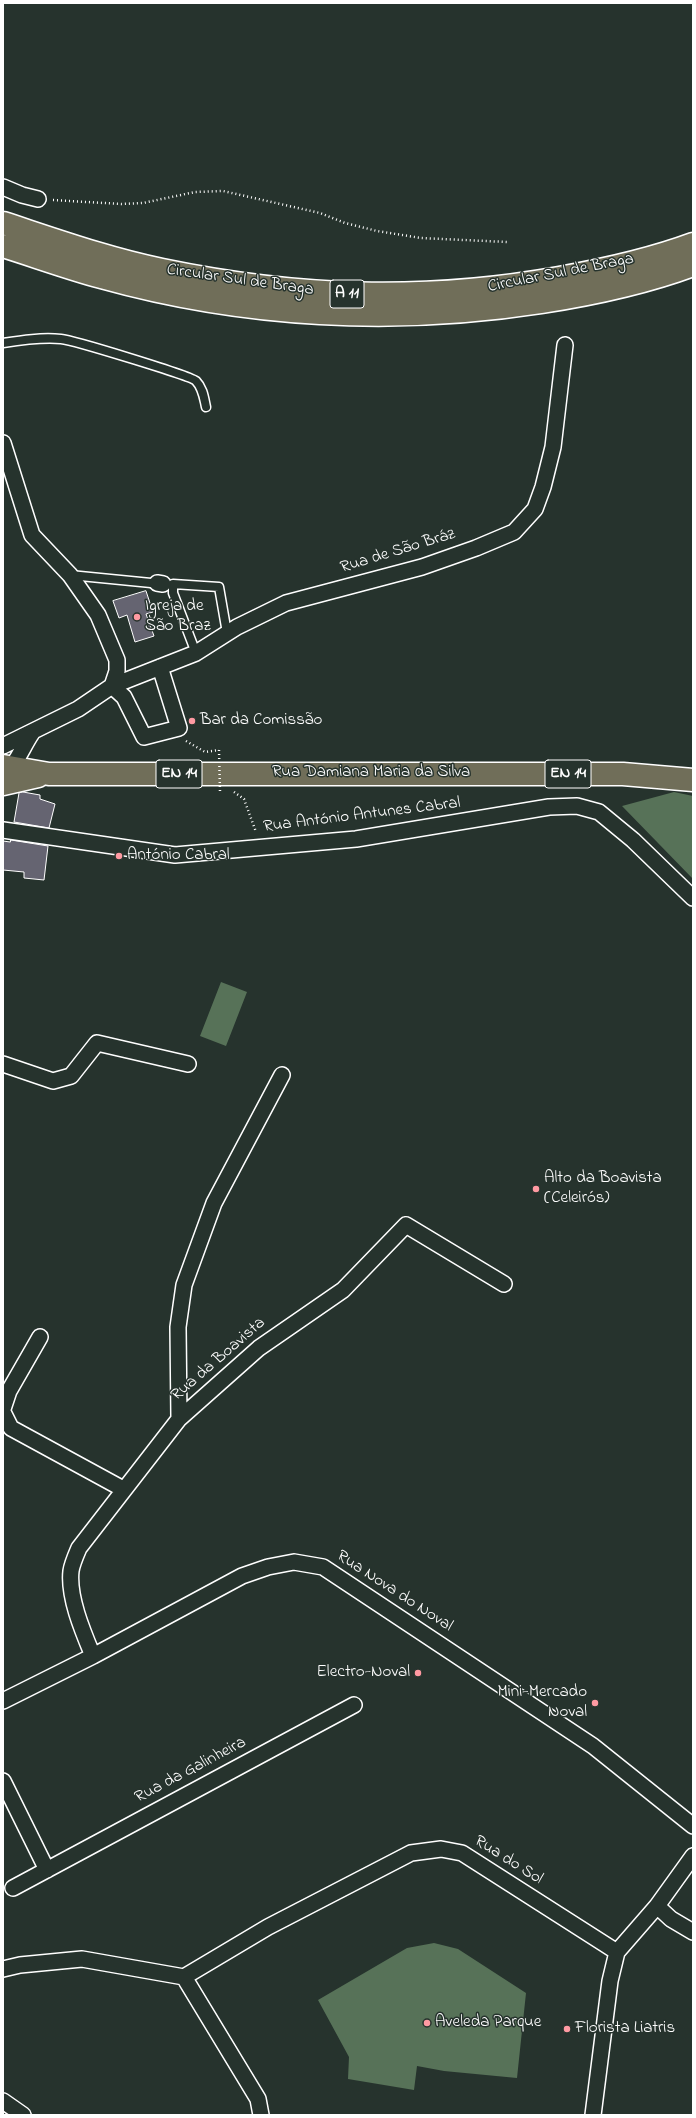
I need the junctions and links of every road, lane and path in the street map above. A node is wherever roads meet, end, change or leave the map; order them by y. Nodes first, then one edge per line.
1 (3, 186) edge
2 (38, 199) joint
3 (3, 223) edge
4 (507, 242) dead end
5 (693, 244) edge
6 (3, 246) edge
7 (693, 265) edge
8 (3, 343) edge
9 (564, 345) dead end
10 (206, 407) dead end
11 (3, 443) edge
12 (12, 469) junction
13 (3, 485) edge
14 (70, 575) junction
15 (157, 583) dead end
16 (227, 633) junction
17 (196, 653) junction
18 (160, 667) junction
19 (112, 686) junction
20 (32, 733) junction
21 (182, 739) dead end
22 (3, 746) edge
23 (5, 773) edge
24 (693, 780) edge
25 (226, 791) dead end
26 (232, 791) dead end
27 (3, 830) edge
28 (262, 848) junction
29 (693, 898) edge
30 (3, 1064) edge
31 (188, 1064) dead end
32 (282, 1075) dead end
33 (504, 1284) dead end
34 (40, 1337) dead end
35 (3, 1410) edge
36 (179, 1420) junction
37 (123, 1489) junction
38 (92, 1656) junction
39 (3, 1701) edge
40 (354, 1705) dead end
41 (3, 1780) edge
42 (693, 1826) edge
43 (693, 1856) edge
44 (47, 1870) junction
45 (13, 1888) dead end
46 (657, 1906) junction
47 (693, 1932) edge
48 (617, 1952) junction
49 (3, 1969) edge
50 (184, 1977) junction
51 (3, 2101) edge
52 (24, 2115) edge
53 (261, 2115) edge
54 (593, 2115) edge

1 - 2 street
2 - 4 path
3 - 5 main road, Circular Sul de Braga / A 11
6 - 7 main road, Circular Sul de Braga / A 11
8 - 10 lane
9 - 16 street, Rua de São Bráz
11 - 12 street
12 - 13 street
12 - 14 street
14 - 15 lane
14 - 19 street
16 - 17 street, Rua de São Bráz
16 - 17 lane
17 - 18 street, Rua de São Bráz
18 - 19 street, Rua de São Bráz
18 - 19 street
19 - 20 street, Rua de São Bráz
20 - 22 street, Rua de São Bráz
20 - 23 street
21 - 25 path, bridge
23 - 24 main road, Rua Damiana Maria da Silva / EN 14
26 - 28 path
27 - 28 street, Rua António Antunes Cabral
28 - 29 street, Rua António Antunes Cabral
30 - 31 street
32 - 36 street
33 - 36 street, Rua da Boavista
34 - 35 street
35 - 37 street
36 - 37 street, Rua da Boavista
37 - 38 street, Rua da Boavista
38 - 39 street, Rua Nova do Noval
38 - 42 street, Rua Nova do Noval
40 - 44 street, Rua da Galinheira
41 - 44 street
43 - 46 street
44 - 45 street, Rua da Galinheira
46 - 47 street
46 - 48 street
48 - 50 street, Rua do Sol
48 - 54 street
49 - 50 street
50 - 53 street
51 - 52 street

